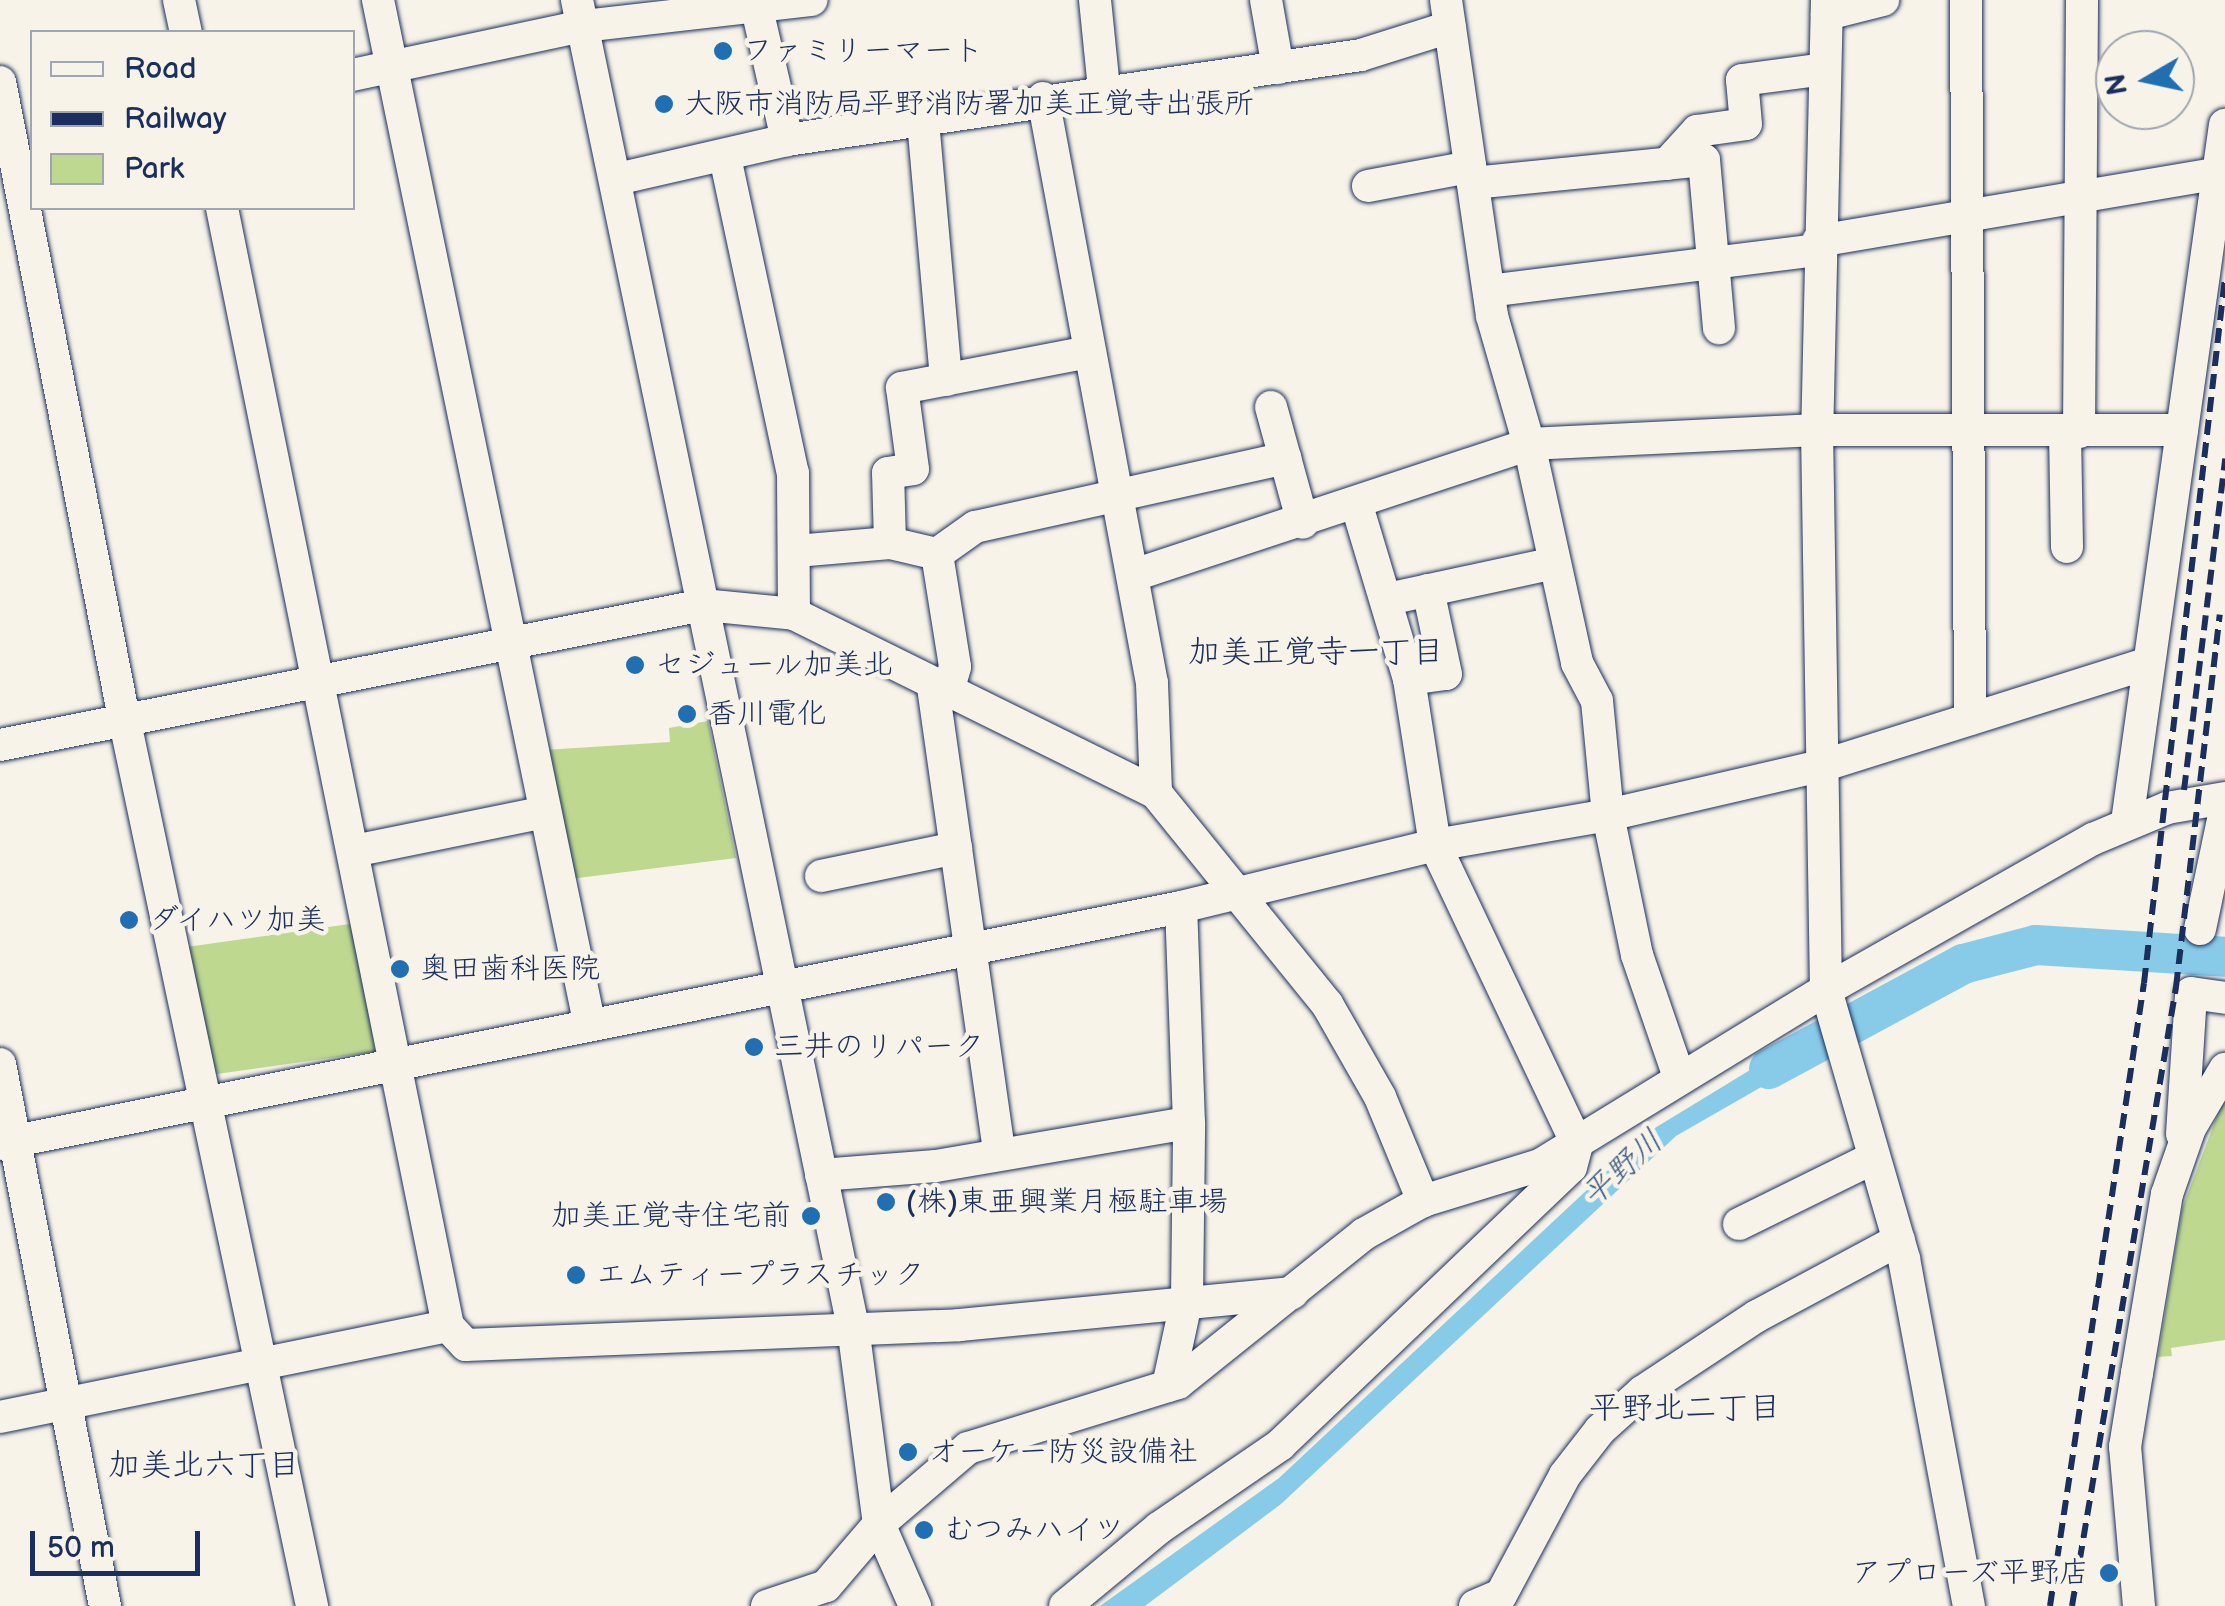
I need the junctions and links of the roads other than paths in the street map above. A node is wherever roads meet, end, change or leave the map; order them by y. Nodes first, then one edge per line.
1 (179, 0) edge
2 (378, 0) edge
3 (812, 0) edge
4 (1095, 0) edge
5 (1266, 0) edge
6 (1884, 0) edge
7 (1966, 0) edge
8 (2082, 0) edge
9 (755, 4) edge
10 (1827, 7) edge
11 (580, 13) edge
12 (1448, 14) edge
13 (186, 30) edge
14 (392, 67) junction
15 (1278, 68) junction
16 (1824, 69) junction
17 (355, 74) edge
18 (0, 82) edge
19 (1104, 89) junction
20 (1043, 98) junction
21 (923, 120) junction
22 (2225, 125) edge
23 (787, 140) junction
24 (15, 143) edge
25 (725, 157) junction
26 (1667, 164) junction
27 (2219, 173) junction
28 (1472, 175) junction
29 (616, 179) junction
30 (1368, 186) dead end
31 (2080, 193) junction
32 (222, 210) edge
33 (1965, 214) junction
34 (1818, 246) junction
35 (1712, 263) junction
36 (1488, 292) junction
37 (1719, 328) dead end
38 (1089, 352) junction
39 (946, 380) junction
40 (1271, 407) dead end
41 (1817, 430) junction
42 (2182, 430) junction
43 (1965, 431) junction
44 (2072, 432) junction
45 (1529, 444) junction
46 (1285, 458) junction
47 (1115, 498) junction
48 (1357, 506) junction
49 (1302, 523) junction
50 (890, 543) junction
51 (2066, 547) dead end
52 (796, 552) junction
53 (937, 554) junction
54 (1554, 562) junction
55 (1134, 574) junction
56 (1428, 590) junction
57 (1388, 599) junction
58 (704, 605) junction
59 (794, 614) junction
60 (510, 642) junction
61 (2145, 664) junction
62 (318, 679) junction
63 (1409, 679) junction
64 (940, 691) junction
65 (1970, 719) junction
66 (124, 720) junction
67 (0, 745) edge
68 (1825, 765) junction
69 (1156, 792) junction
70 (2225, 798) edge
71 (2225, 810) edge
72 (545, 812) junction
73 (1608, 815) junction
74 (2127, 822) junction
75 (1435, 845) junction
76 (956, 848) junction
77 (354, 852) junction
78 (821, 876) dead end
79 (1237, 892) junction
80 (1180, 907) junction
81 (2200, 929) dead end
82 (970, 947) junction
83 (783, 988) junction
84 (1828, 997) junction
85 (2225, 998) edge
86 (588, 1022) junction
87 (398, 1063) junction
88 (0, 1064) edge
89 (2225, 1068) edge
90 (1679, 1077) junction
91 (205, 1102) junction
92 (1188, 1123) junction
93 (8, 1143) edge
94 (1577, 1144) junction
95 (999, 1152) junction
96 (2181, 1152) junction
97 (1874, 1158) junction
98 (821, 1175) junction
99 (1423, 1202) junction
100 (1739, 1224) dead end
101 (1898, 1240) junction
102 (1292, 1292) junction
103 (1187, 1298) junction
104 (448, 1326) junction
105 (854, 1326) junction
106 (256, 1360) junction
107 (1168, 1386) junction
108 (68, 1403) junction
109 (0, 1417) edge
110 (879, 1524) junction
111 (828, 1596) edge
112 (105, 1606) edge
113 (312, 1606) edge
114 (768, 1606) edge
115 (915, 1606) edge
116 (1065, 1606) edge
117 (1475, 1606) edge
118 (1969, 1606) edge
119 (2139, 1606) edge

1 - 13 street
2 - 14 street
3 - 9 street
4 - 19 street
5 - 15 street
6 - 10 street
7 - 33 street
8 - 31 street
9 - 11 street
9 - 23 street
10 - 16 street
11 - 14 street
11 - 29 street
12 - 15 street
12 - 28 street
14 - 17 street
14 - 60 street
15 - 19 street
16 - 26 street
16 - 34 street
18 - 24 street
19 - 20 street
20 - 21 street
20 - 38 street
21 - 23 street
21 - 39 street
22 - 27 street
23 - 25 street
24 - 66 street
25 - 29 street
25 - 52 street
26 - 28 street
26 - 35 street
27 - 31 street
27 - 42 street
28 - 30 street
28 - 36 street
29 - 58 street
31 - 33 street
31 - 44 street
32 - 62 street
33 - 34 street
33 - 43 street
34 - 35 street
34 - 41 street
35 - 36 street
35 - 37 street
36 - 45 street
38 - 39 street
38 - 47 street
39 - 50 street
40 - 46 street
41 - 43 street
41 - 45 street
41 - 68 street
42 - 44 street
42 - 61 street
43 - 44 street
43 - 65 street
44 - 51 street
45 - 48 street
45 - 54 street
46 - 47 street
46 - 49 street
47 - 53 street
47 - 55 street
48 - 49 street
48 - 57 street
49 - 55 street
50 - 52 street
50 - 53 street
52 - 59 street
53 - 64 street
54 - 56 street
54 - 73 street
55 - 69 street
56 - 57 street
56 - 63 street
57 - 63 street
58 - 59 street
58 - 60 street
58 - 83 street
59 - 64 street
60 - 62 street
60 - 72 street
61 - 65 street
61 - 74 street
62 - 66 street
62 - 77 street
63 - 75 street
64 - 69 street
64 - 76 street
65 - 68 street
66 - 67 street
66 - 91 street
68 - 73 street
68 - 84 street
69 - 79 street
70 - 74 street
71 - 81 street
72 - 77 street
72 - 86 street
73 - 75 street
73 - 90 street
74 - 84 street
75 - 79 street
75 - 94 street
76 - 78 street
76 - 82 street
77 - 87 street
79 - 80 street
79 - 99 street
80 - 82 street
80 - 92 street
82 - 83 street
82 - 95 street
83 - 86 street
83 - 98 street
84 - 90 street
84 - 97 street
85 - 96 street
86 - 87 street
87 - 91 street
87 - 104 street
88 - 93 street
89 - 96 street
90 - 94 street
91 - 93 street
91 - 106 street
92 - 95 street
92 - 103 street
93 - 108 street
94 - 99 street
94 - 116 street
95 - 98 street
96 - 119 street
97 - 100 street
97 - 101 street
98 - 105 street
99 - 102 street
101 - 117 street
101 - 118 street
102 - 103 street
102 - 107 street
103 - 105 street
103 - 107 street
104 - 105 street
104 - 106 street
105 - 110 street
106 - 108 street
106 - 113 street
107 - 110 street
108 - 109 street
108 - 112 street
110 - 111 street
110 - 115 street
111 - 114 street

